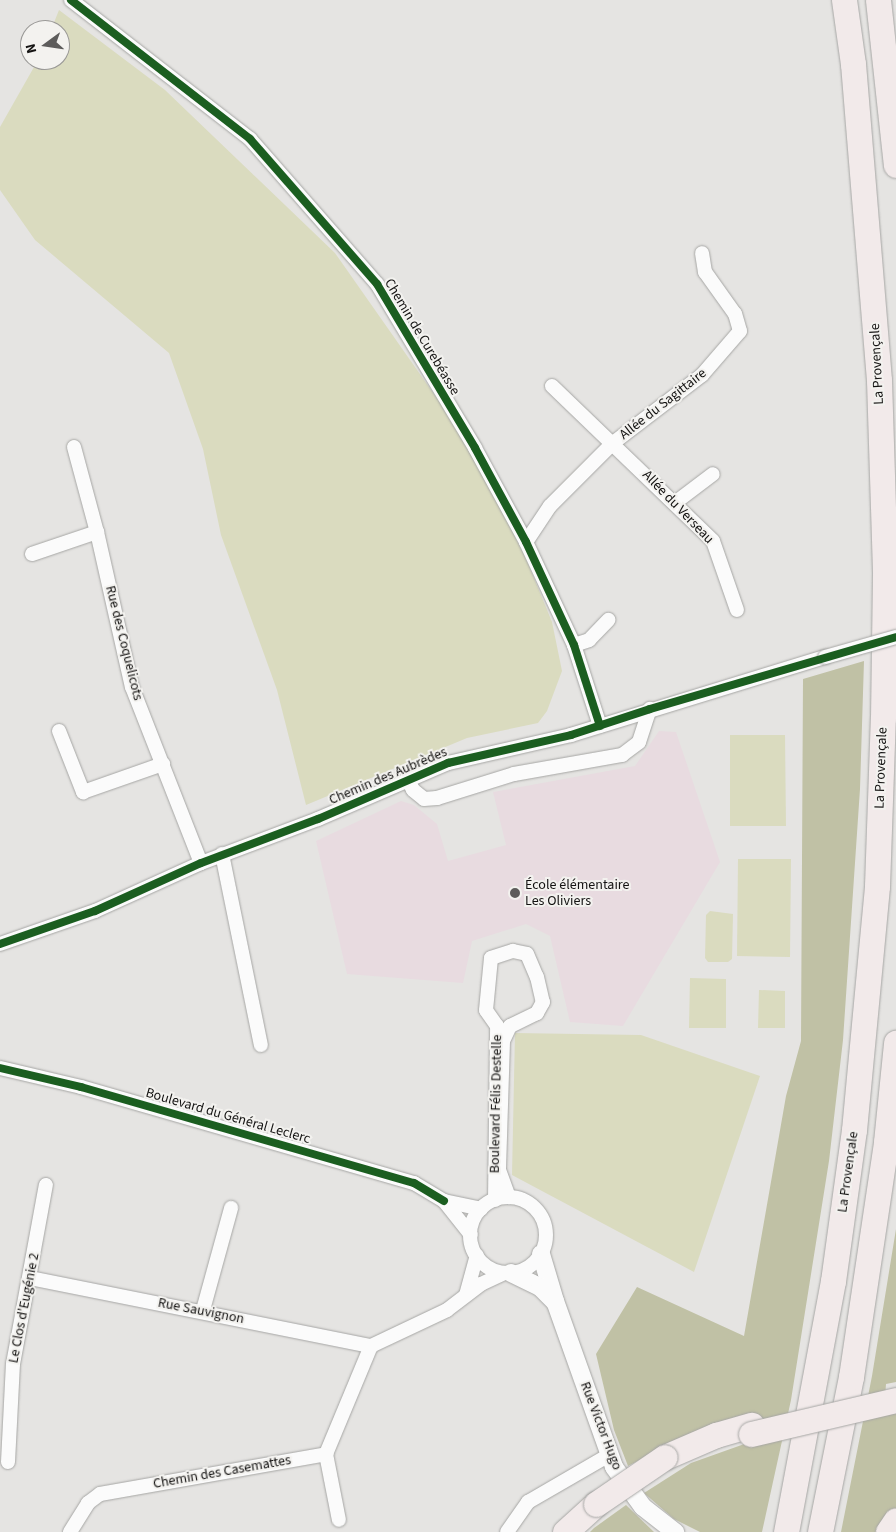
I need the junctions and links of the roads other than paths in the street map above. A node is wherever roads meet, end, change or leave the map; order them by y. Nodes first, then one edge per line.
1 (844, 0) edge
2 (878, 0) edge
3 (75, 1) edge
4 (896, 165) edge
5 (702, 253) dead end
6 (552, 386) dead end
7 (613, 443) junction
8 (74, 447) dead end
9 (713, 474) dead end
10 (676, 502) junction
11 (97, 532) junction
12 (526, 542) junction
13 (32, 554) dead end
14 (737, 610) dead end
15 (608, 620) dead end
16 (896, 638) edge
17 (574, 645) junction
18 (650, 709) junction
19 (600, 726) junction
20 (59, 731) dead end
21 (163, 764) junction
22 (407, 778) junction
23 (222, 854) junction
24 (201, 863) junction
25 (0, 944) edge
26 (896, 1043) edge
27 (261, 1046) dead end
28 (0, 1068) edge
29 (46, 1185) dead end
30 (502, 1198) junction
31 (444, 1201) junction
32 (231, 1208) dead end
33 (481, 1209) junction
34 (471, 1235) junction
35 (541, 1254) junction
36 (477, 1255) junction
37 (508, 1273) junction
38 (30, 1278) junction
39 (466, 1295) junction
40 (555, 1301) junction
41 (203, 1310) junction
42 (371, 1346) junction
43 (896, 1390) edge
44 (896, 1400) edge
45 (751, 1430) junction
46 (326, 1454) junction
47 (609, 1455) junction
48 (8, 1462) dead end
49 (599, 1508) junction
50 (339, 1520) dead end
51 (896, 1520) edge
52 (70, 1532) edge
53 (507, 1532) edge
54 (565, 1532) edge
55 (577, 1532) edge
56 (675, 1532) edge
57 (786, 1532) edge
58 (820, 1532) edge
59 (888, 1532) edge

1 - 57 highway, La Provençale
2 - 4 highway
3 - 12 street, Chemin de Curebéasse
5 - 7 street, Allée du Sagittaire
6 - 7 street, Allée du Verseau
7 - 10 street, Allée du Verseau
7 - 12 street, Allée du Sagittaire
8 - 11 street, Rue des Coquelicots
9 - 10 street
10 - 14 street, Allée du Verseau
11 - 13 street
11 - 21 street, Rue des Coquelicots
12 - 17 street, Chemin de Curebéasse
15 - 17 street
16 - 18 street, Chemin des Aubrèdes, bridge
17 - 19 street, Chemin de Curebéasse
18 - 19 street, Chemin des Aubrèdes
18 - 22 street
19 - 22 street, Chemin des Aubrèdes
20 - 21 street
21 - 24 street, Rue des Coquelicots
22 - 23 street, Chemin des Aubrèdes
23 - 24 street, Chemin des Aubrèdes
23 - 27 street
24 - 25 street, Chemin des Aubrèdes
26 - 58 highway
28 - 31 street, Boulevard du Général Leclerc
29 - 38 street, Le Clos d'Eugénie 2
30 - 30 street, Boulevard Félis Destelle
30 - 33 street
30 - 35 street
31 - 33 street, Boulevard du Général Leclerc
31 - 34 street, Boulevard du Général Leclerc
32 - 41 street
33 - 34 street
34 - 36 street
35 - 37 street
35 - 40 street, Rue Victor Hugo
36 - 37 street
36 - 39 street
37 - 39 street
37 - 40 street
38 - 41 street, Rue Sauvignon
38 - 48 street, Le Clos d'Eugénie 2
39 - 42 street
40 - 47 street, Rue Victor Hugo
41 - 42 street, Rue Sauvignon
42 - 46 street
43 - 45 highway
44 - 45 highway, bridge
45 - 49 highway, bridge
46 - 50 street
46 - 52 street, Chemin des Casemattes
47 - 53 street
47 - 56 street, Rue Victor Hugo
49 - 54 highway
49 - 55 highway
51 - 59 highway

